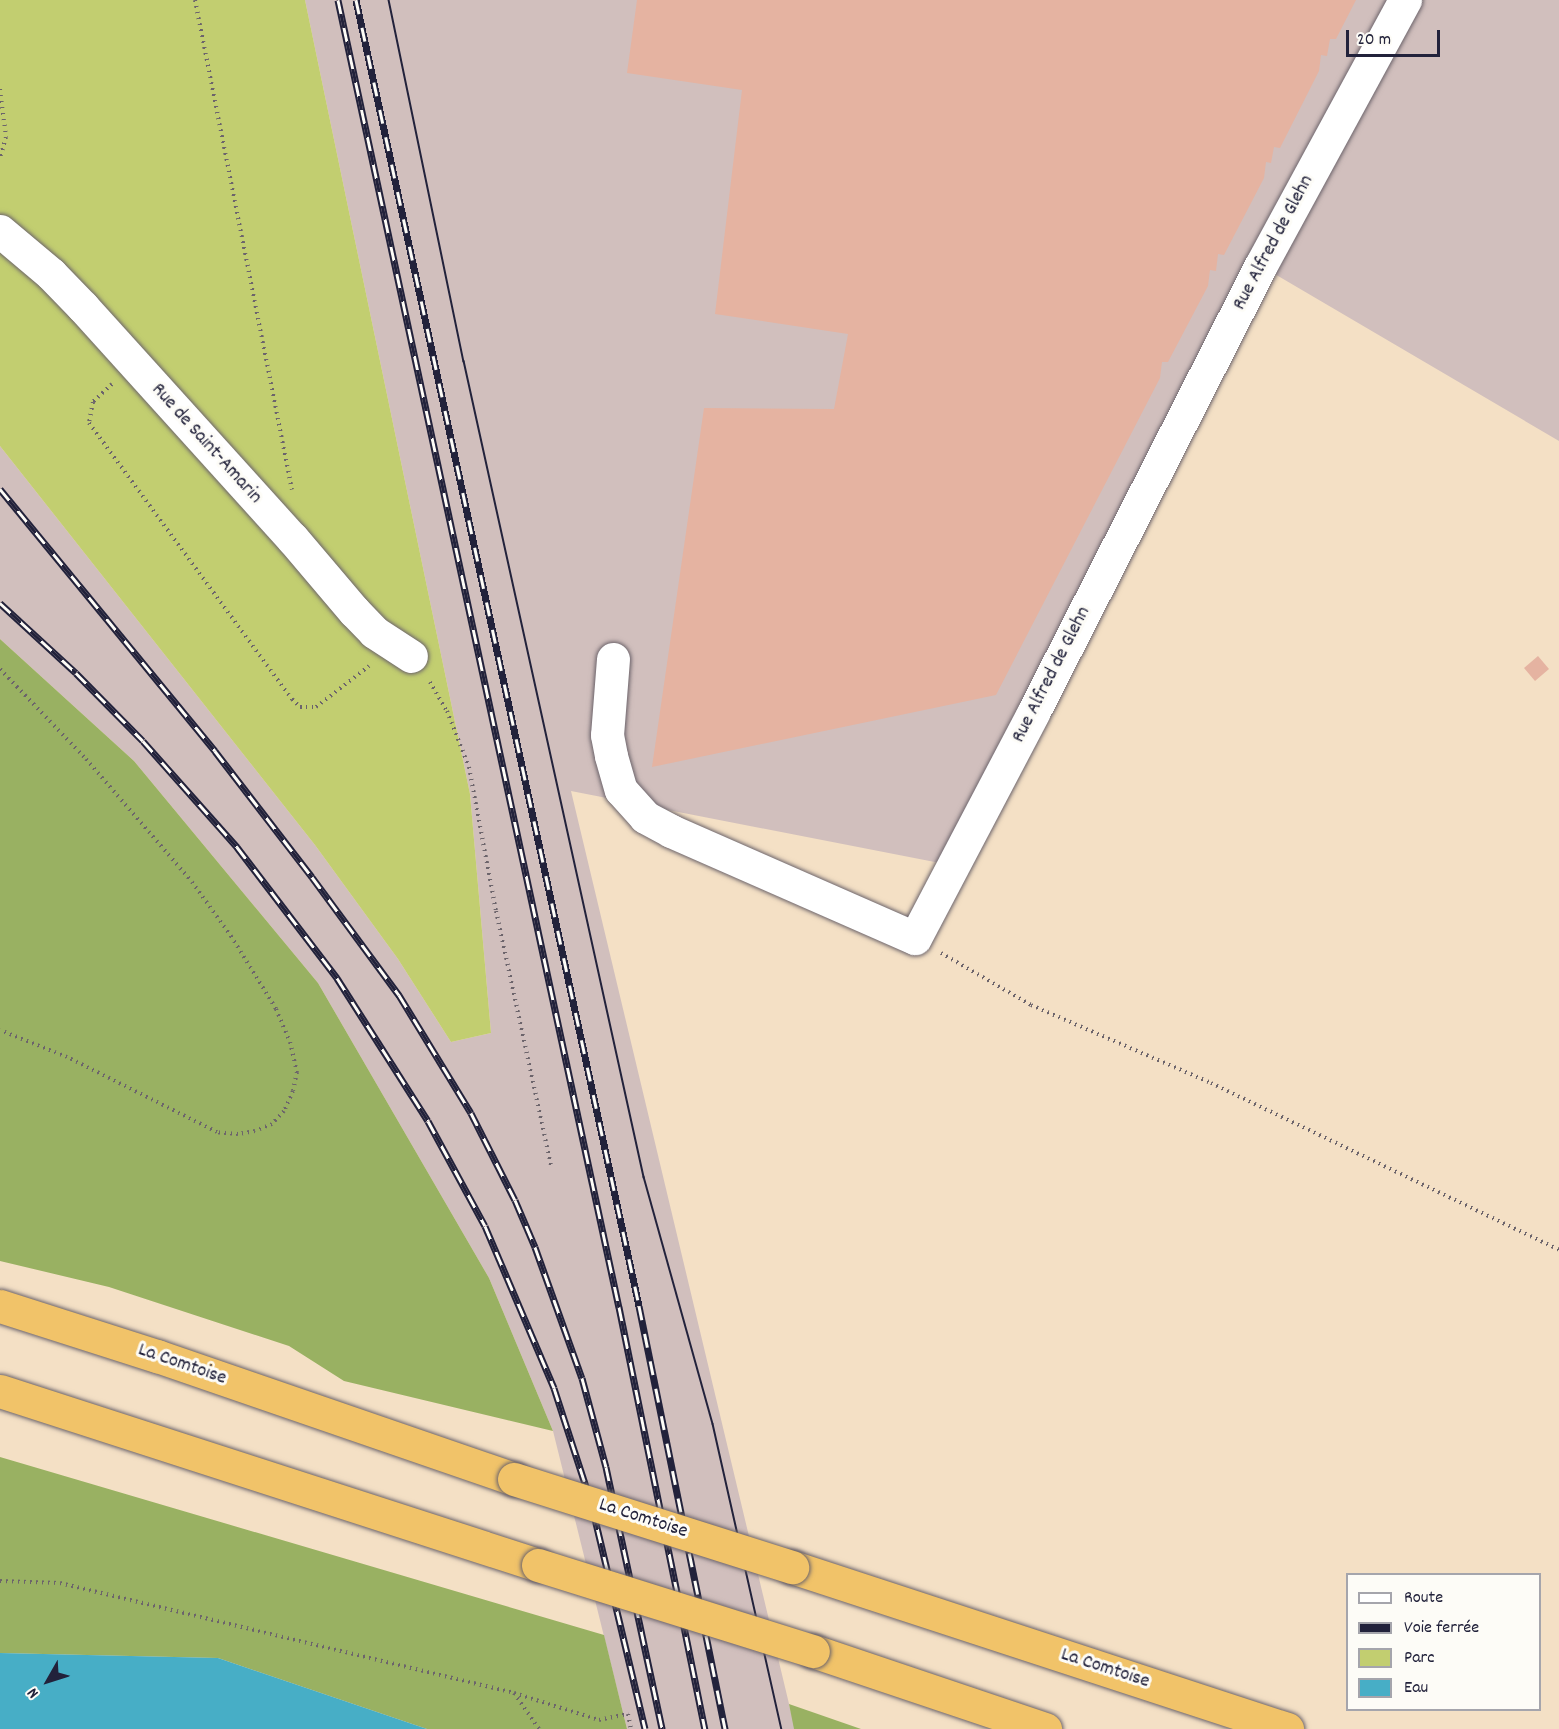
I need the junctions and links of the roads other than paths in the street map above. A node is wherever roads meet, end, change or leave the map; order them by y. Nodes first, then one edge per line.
1 (1405, 0) edge
2 (0, 231) edge
3 (403, 652) road end
4 (613, 659) dead end
5 (0, 1306) edge
6 (0, 1391) edge
7 (1045, 1729) edge
8 (1287, 1729) edge

1 - 4 lane, Rue Alfred de Glehn
2 - 3 lane, Rue de Saint-Amarin
5 - 8 highway, La Comtoise, bridge
6 - 7 highway, bridge

